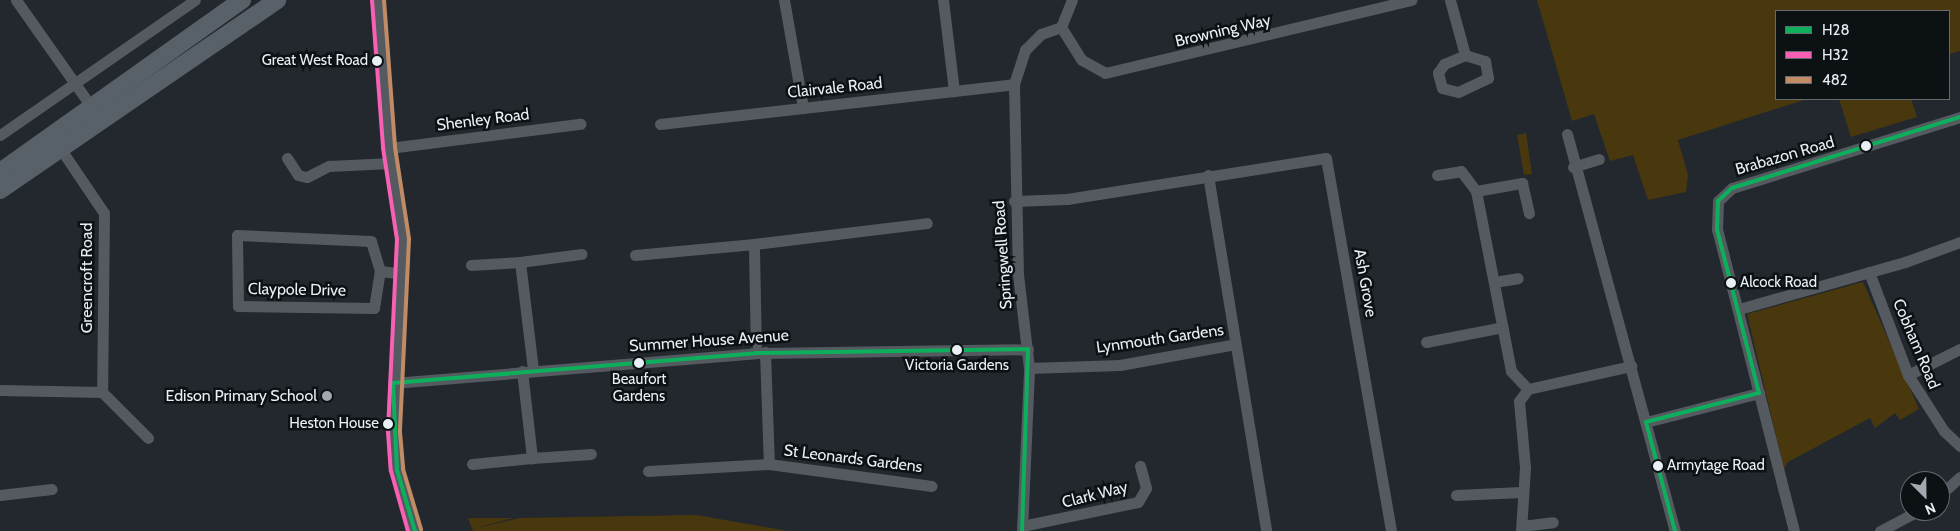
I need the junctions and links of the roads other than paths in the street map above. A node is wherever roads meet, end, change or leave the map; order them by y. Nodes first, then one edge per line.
1 (16, 0) edge
2 (195, 0) edge
3 (242, 0) edge
4 (277, 0) edge
5 (378, 0) edge
6 (383, 0) edge
7 (784, 0) edge
8 (943, 0) edge
9 (1072, 0) edge
10 (1411, 0) edge
11 (1450, 0) edge
12 (1061, 27) junction
13 (1465, 55) dead end
14 (75, 82) junction
15 (1014, 84) junction
16 (954, 90) junction
17 (803, 108) junction
18 (93, 109) junction
19 (1960, 117) edge
20 (580, 124) dead end
21 (660, 124) dead end
22 (1567, 134) dead end
23 (0, 135) edge
24 (60, 148) junction
25 (389, 148) junction
26 (287, 158) dead end
27 (1599, 159) dead end
28 (392, 163) junction
29 (1573, 166) junction
30 (0, 172) edge
31 (1208, 175) junction
32 (1437, 175) dead end
33 (0, 190) edge
34 (1476, 191) junction
35 (1014, 201) junction
36 (1529, 213) dead end
37 (927, 224) dead end
38 (1960, 242) edge
39 (754, 244) junction
40 (581, 254) dead end
41 (635, 255) dead end
42 (520, 262) junction
43 (471, 265) dead end
44 (380, 271) junction
45 (1869, 272) junction
46 (403, 274) junction
47 (1518, 278) dead end
48 (1494, 282) junction
49 (1739, 309) junction
50 (1503, 327) junction
51 (1426, 342) dead end
52 (1235, 344) junction
53 (1028, 348) junction
54 (1960, 349) edge
55 (761, 352) junction
56 (1631, 366) junction
57 (1029, 368) junction
58 (528, 371) junction
59 (1908, 375) junction
60 (393, 383) junction
61 (1528, 389) junction
62 (0, 390) edge
63 (102, 392) junction
64 (1759, 393) junction
65 (1646, 422) junction
66 (148, 438) dead end
67 (1960, 446) edge
68 (591, 454) dead end
69 (532, 458) junction
70 (472, 464) dead end
71 (769, 464) junction
72 (1140, 466) dead end
73 (648, 471) dead end
74 (1960, 477) edge
75 (932, 486) dead end
76 (1950, 486) edge
77 (52, 489) dead end
78 (1521, 492) junction
79 (0, 495) edge
80 (1456, 495) dead end
81 (1900, 520) edge
82 (1554, 522) dead end
83 (1022, 528) edge
84 (1521, 529) edge
85 (414, 531) edge
86 (1266, 531) edge
87 (1391, 531) edge
88 (1675, 531) edge
89 (1794, 531) edge
90 (1880, 531) edge

1 - 14 street
2 - 14 street
3 - 18 highway
4 - 24 highway
5 - 6 street
5 - 25 street
7 - 17 street
8 - 16 street
9 - 12 street
10 - 12 street, Browning Way
11 - 13 street
12 - 15 street, Springwell Road
14 - 18 street
14 - 23 street
15 - 16 street, Clairvale Road
15 - 35 street, Springwell Road
16 - 17 street, Clairvale Road
17 - 21 street, Clairvale Road
18 - 30 highway
19 - 49 street, Brabazon Road
20 - 25 street, Shenley Road
22 - 29 street
24 - 33 highway
24 - 63 street, Greencroft Road
25 - 28 street
26 - 28 street
27 - 29 street
28 - 46 street
29 - 56 street
31 - 35 street, Ash Grove
31 - 52 street
31 - 87 street, Ash Grove
32 - 34 street
34 - 36 street
34 - 48 street
35 - 53 street, Springwell Road
37 - 39 street
38 - 45 street
39 - 41 street
39 - 55 street
40 - 42 street
42 - 43 street
42 - 58 street
44 - 44 street, Claypole Drive
44 - 46 street
45 - 49 street
45 - 59 street, Cobham Road
46 - 60 street
47 - 48 street
48 - 50 street
49 - 64 street, Brabazon Road
50 - 51 street
50 - 61 street
52 - 57 street, Lynmouth Gardens
52 - 86 street
53 - 55 street, Summer House Avenue
53 - 57 street, Springwell Road
54 - 59 street
55 - 58 street, Summer House Avenue
55 - 71 street, St Leonards Gardens
56 - 61 street
56 - 65 street
57 - 83 street, Springwell Road
58 - 60 street, Summer House Avenue
58 - 69 street
59 - 67 street, Cobham Road
60 - 85 street
61 - 78 street
62 - 63 street
63 - 66 street
64 - 65 street
64 - 89 street, Brabazon Road
65 - 88 street
68 - 69 street
69 - 70 street
71 - 73 street, St Leonards Gardens
71 - 75 street, St Leonards Gardens
72 - 83 street, Clark Way
74 - 76 street
77 - 79 street
78 - 80 street
78 - 84 street
81 - 90 street
82 - 84 street

